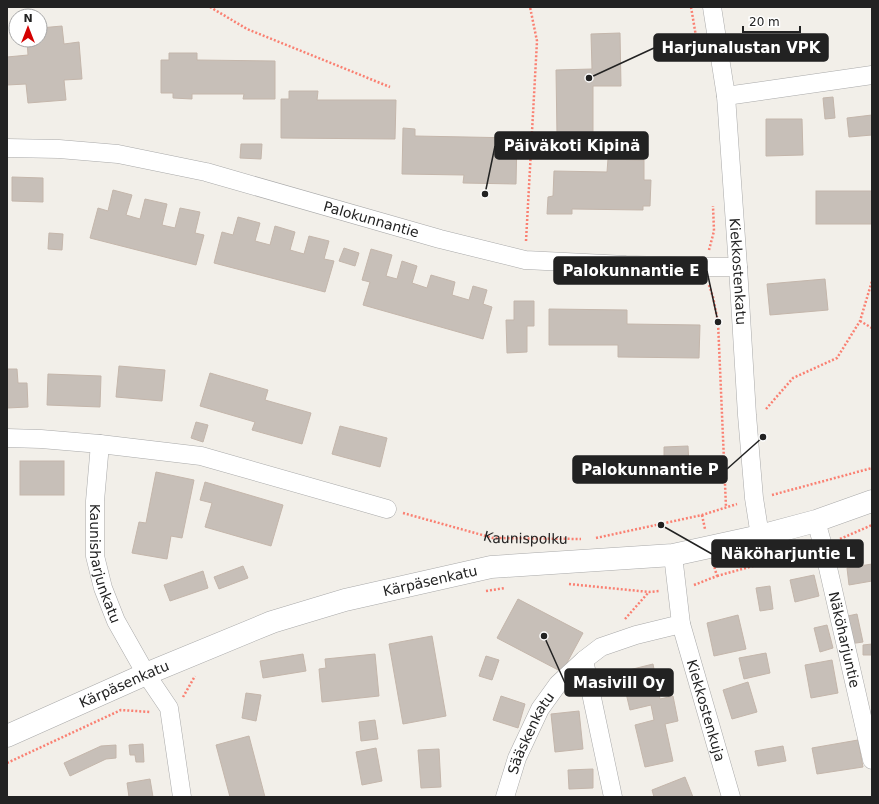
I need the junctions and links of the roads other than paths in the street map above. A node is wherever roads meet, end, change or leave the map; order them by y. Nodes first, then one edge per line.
1 (712, 7) edge
2 (872, 75) edge
3 (726, 96) junction
4 (7, 148) edge
5 (738, 267) junction
6 (7, 438) edge
7 (100, 444) junction
8 (872, 501) edge
9 (388, 509) road end
10 (816, 521) junction
11 (760, 536) junction
12 (673, 555) junction
13 (681, 624) junction
14 (584, 660) junction
15 (146, 674) junction
16 (7, 736) edge
17 (872, 760) edge
18 (182, 797) edge
19 (505, 797) edge
20 (613, 797) edge
21 (731, 797) edge

1 - 3 street, Kiekkostenkatu
2 - 3 street
3 - 5 street, Kiekkostenkatu
4 - 5 street, Palokunnantie
5 - 11 street, Kiekkostenkatu
6 - 7 street
7 - 9 street
7 - 15 street, Kaunisharjunkatu
8 - 10 street, Kärpäsenkatu
10 - 11 street, Kärpäsenkatu
10 - 17 street, Näköharjuntie
11 - 12 street, Kärpäsenkatu
12 - 13 street, Kiekkostenkuja
12 - 15 street, Kärpäsenkatu
13 - 14 street
13 - 21 street, Kiekkostenkuja
14 - 19 street, Sääskenkatu
14 - 20 street
15 - 16 street, Kärpäsenkatu
15 - 18 street, Kaunisharjunkatu

